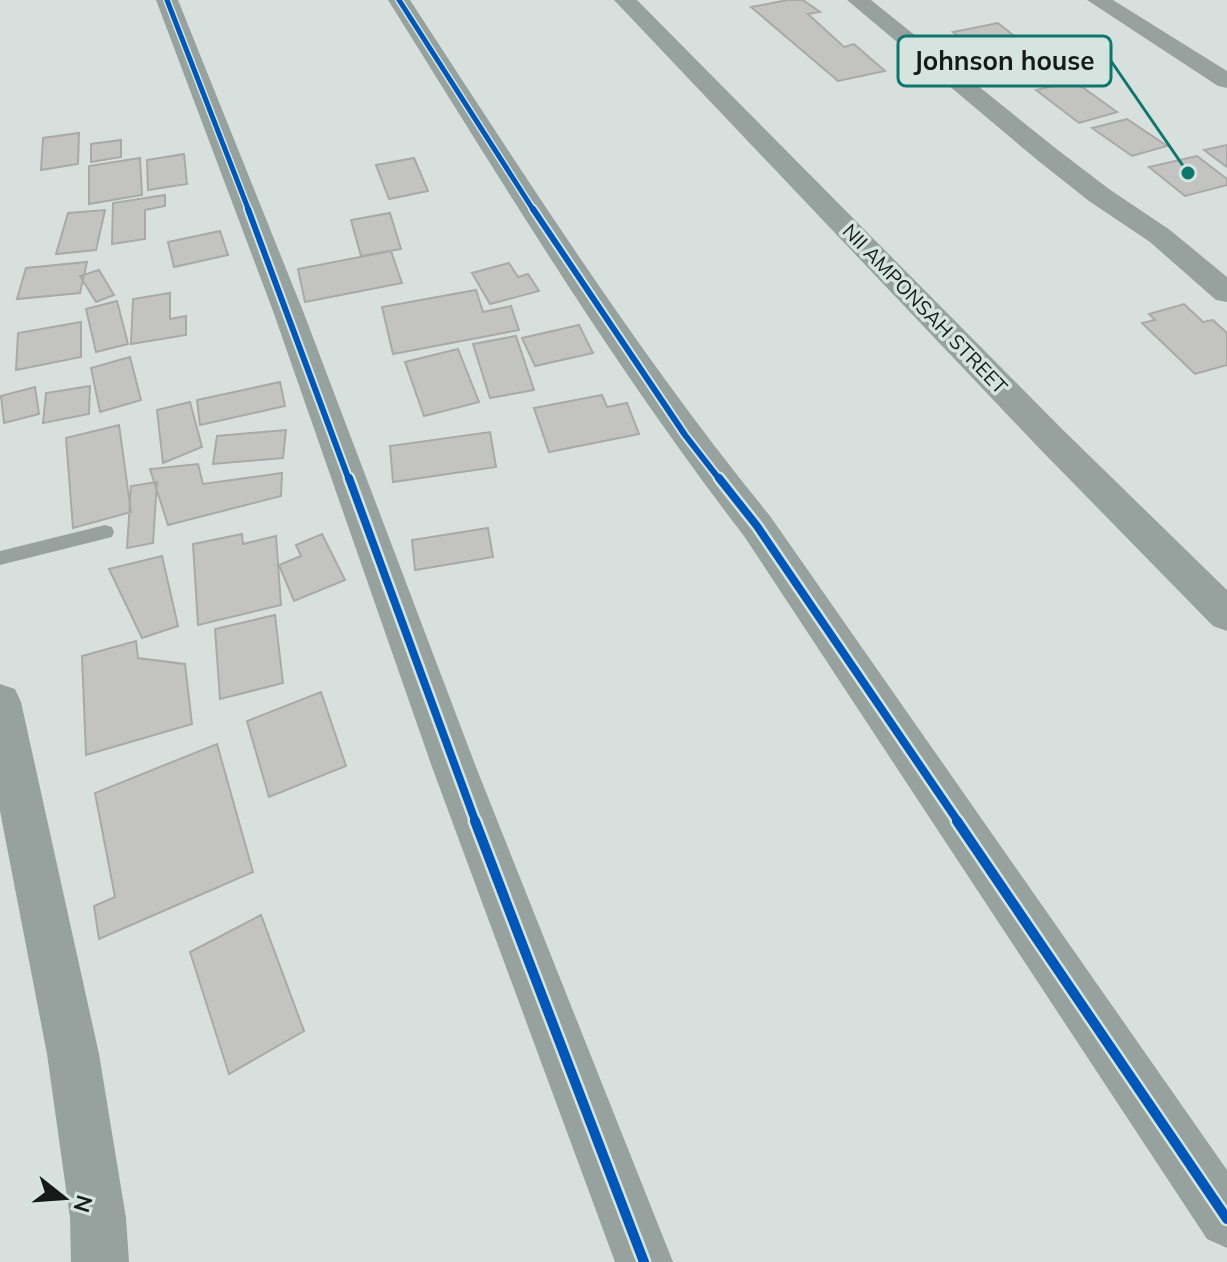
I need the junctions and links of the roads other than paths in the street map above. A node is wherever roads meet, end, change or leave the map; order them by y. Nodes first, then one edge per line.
1 (167, 0) edge
2 (399, 0) edge
3 (625, 0) edge
4 (858, 0) edge
5 (1098, 0) edge
6 (1227, 81) edge
7 (1227, 293) edge
8 (105, 532) dead end
9 (0, 558) edge
10 (1227, 615) edge
11 (0, 702) edge
12 (1227, 1219) edge
13 (100, 1262) edge
14 (644, 1262) edge

1 - 14 street
2 - 12 street
3 - 10 street, NII AMPONSAH STREET
4 - 7 street
5 - 6 street
8 - 9 lane
11 - 13 street

